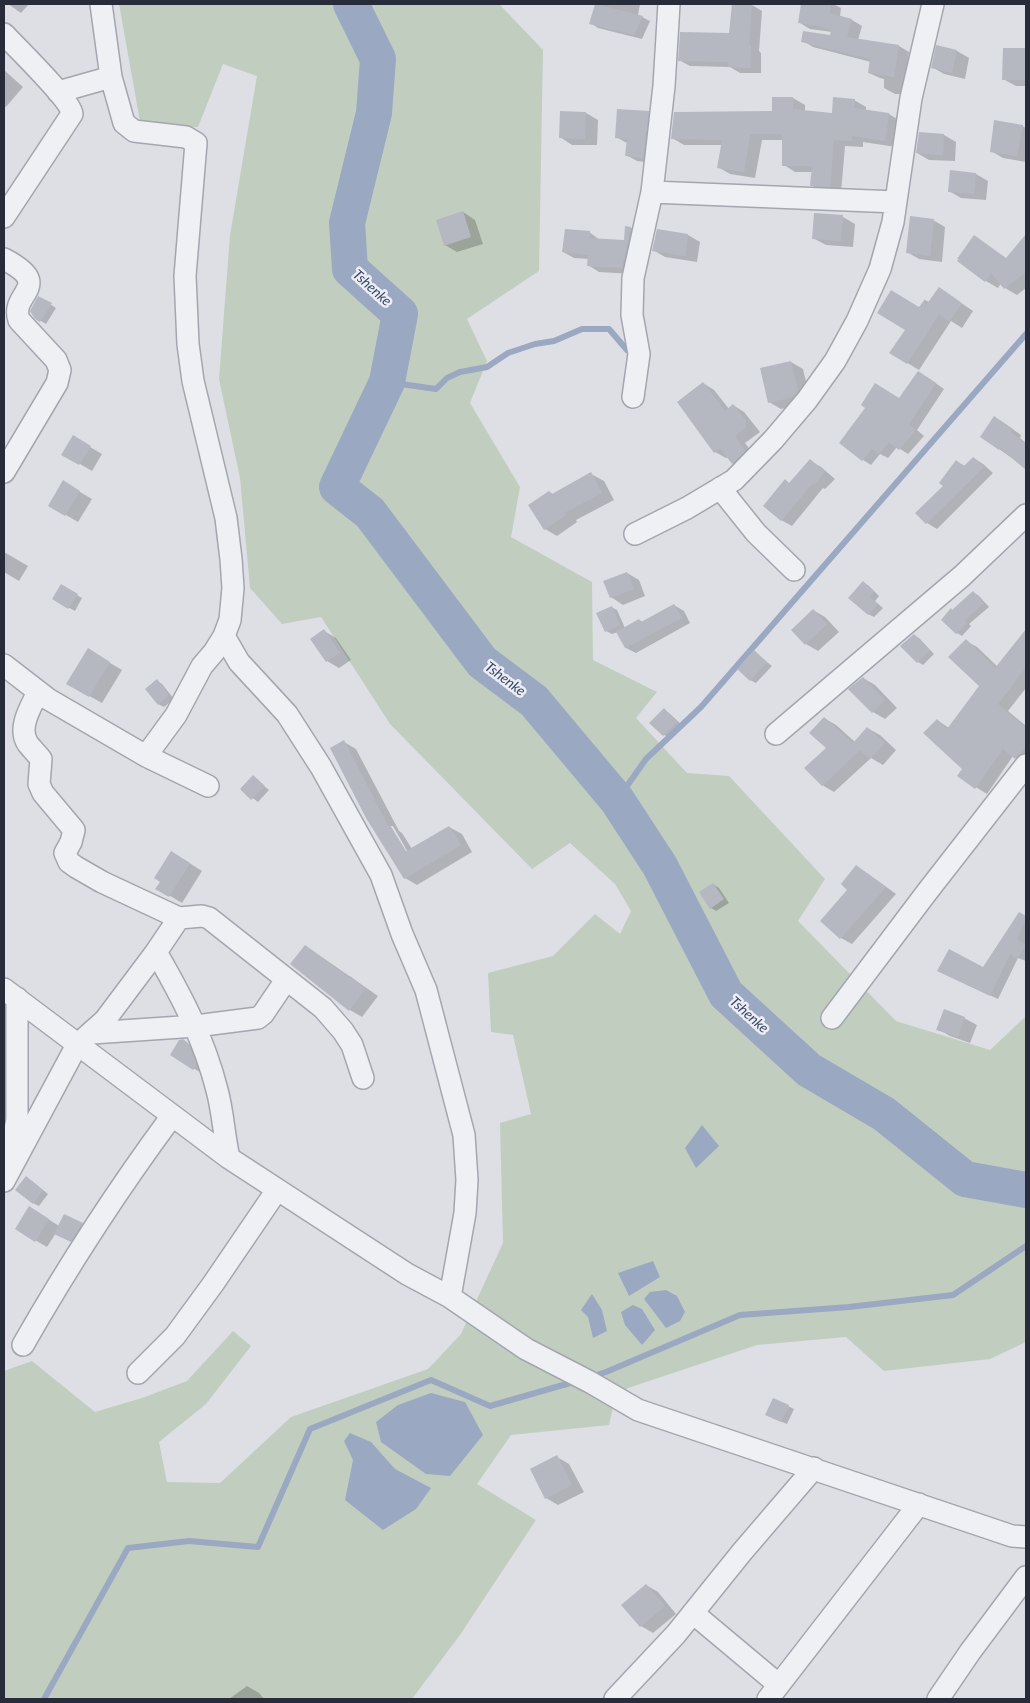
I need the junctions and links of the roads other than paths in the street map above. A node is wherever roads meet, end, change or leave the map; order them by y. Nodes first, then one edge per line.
1 (101, 4) edge
2 (669, 4) edge
3 (933, 4) edge
4 (4, 34) edge
5 (111, 77) junction
6 (58, 92) junction
7 (652, 192) junction
8 (896, 202) junction
9 (4, 217) edge
10 (4, 259) edge
11 (633, 397) dead end
12 (4, 472) edge
13 (720, 488) junction
14 (1026, 515) edge
15 (635, 534) dead end
16 (794, 570) dead end
17 (219, 644) junction
18 (4, 665) edge
19 (38, 692) junction
20 (776, 734) dead end
21 (146, 756) junction
22 (1026, 765) edge
23 (208, 786) dead end
24 (179, 918) junction
25 (156, 952) junction
26 (286, 980) junction
27 (10, 994) edge
28 (832, 1018) dead end
29 (196, 1026) junction
30 (85, 1039) junction
31 (363, 1078) dead end
32 (172, 1116) junction
33 (16, 1121) edge
34 (229, 1158) junction
35 (4, 1180) edge
36 (276, 1190) junction
37 (450, 1297) junction
38 (23, 1345) dead end
39 (138, 1373) dead end
40 (814, 1468) junction
41 (919, 1504) junction
42 (1026, 1537) edge
43 (1026, 1578) edge
44 (694, 1613) junction
45 (773, 1692) edge
46 (615, 1699) edge
47 (938, 1699) edge

1 - 5 street
2 - 7 street
3 - 8 street
4 - 6 street
5 - 6 street
5 - 17 street
6 - 9 street
7 - 8 street
7 - 11 street
8 - 13 street
10 - 12 street
13 - 15 street
13 - 16 street
14 - 20 street
17 - 21 street
17 - 37 street
18 - 19 street
19 - 21 street
19 - 24 street
21 - 23 street
22 - 28 street
24 - 25 street
24 - 26 street
25 - 29 street
25 - 30 street
26 - 29 street
26 - 31 street
27 - 30 street
27 - 33 street
29 - 30 street
29 - 34 street
30 - 32 street
30 - 33 street
32 - 34 street
32 - 38 street
33 - 35 street
34 - 36 street
36 - 37 street
36 - 39 street
37 - 40 street
40 - 41 street
40 - 44 street
41 - 42 street
41 - 45 street
43 - 47 street
44 - 45 street
44 - 46 street

